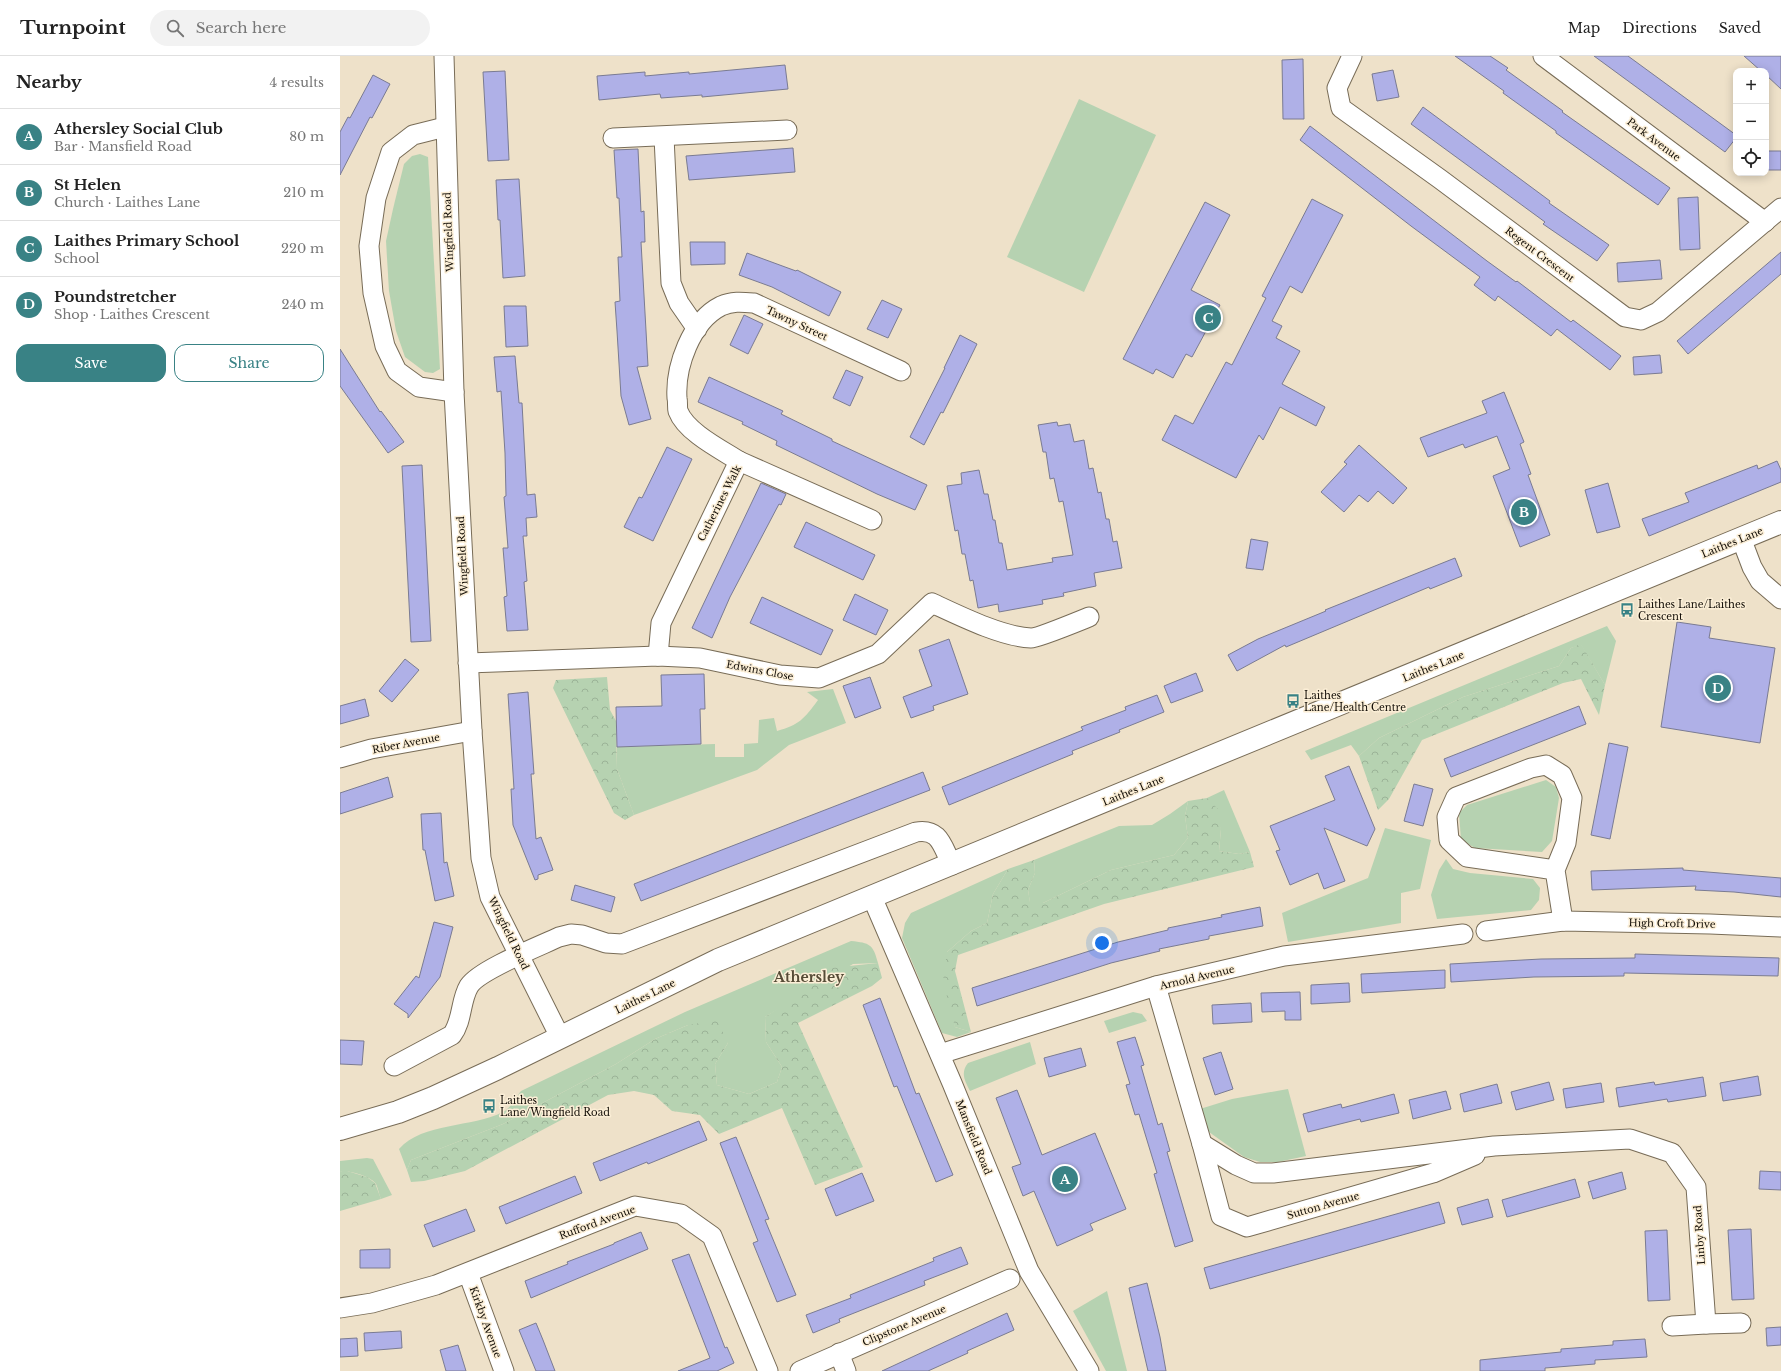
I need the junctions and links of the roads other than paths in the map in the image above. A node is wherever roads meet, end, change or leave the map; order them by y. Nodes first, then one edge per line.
1 (444, 56) edge
2 (1352, 56) edge
3 (1543, 56) edge
4 (445, 127) junction
5 (787, 130) dead end
6 (664, 137) junction
7 (613, 138) dead end
8 (1781, 208) edge
9 (1765, 222) junction
10 (697, 329) junction
11 (900, 372) dead end
12 (454, 392) junction
13 (739, 461) junction
14 (872, 520) dead end
15 (1781, 522) edge
16 (1741, 538) junction
17 (1781, 599) edge
18 (1089, 617) dead end
19 (658, 656) junction
20 (468, 663) junction
21 (472, 730) junction
22 (340, 758) edge
23 (952, 865) junction
24 (1555, 870) junction
25 (872, 897) junction
26 (1563, 921) junction
27 (1781, 927) edge
28 (1486, 931) dead end
29 (1463, 934) dead end
30 (520, 956) junction
31 (1156, 986) junction
32 (560, 1038) junction
33 (940, 1054) junction
34 (394, 1066) dead end
35 (340, 1129) edge
36 (1202, 1144) junction
37 (1494, 1146) junction
38 (1672, 1153) joint
39 (468, 1273) junction
40 (1010, 1279) dead end
41 (340, 1308) edge
42 (1741, 1323) dead end
43 (1706, 1324) junction
44 (1672, 1326) dead end
45 (838, 1353) junction
46 (504, 1371) edge
47 (768, 1371) edge
48 (800, 1371) edge
49 (846, 1371) edge
50 (1089, 1371) edge

1 - 4 street, Wingfield Road
2 - 9 street, Regent Crescent
3 - 9 street, Park Avenue
4 - 12 street, Wingfield Road
4 - 12 street
5 - 6 street
6 - 7 street
6 - 10 street
8 - 9 street, Regent Crescent
10 - 11 street, Tawny Street
10 - 13 street, Tawny Street
12 - 20 street, Wingfield Road
13 - 14 street, Catherines Walk
13 - 19 street, Catherines Walk
15 - 16 main road, Laithes Lane
16 - 17 street
16 - 23 main road, Laithes Lane
18 - 19 street, Edwins Close
19 - 20 street, Edwins Close
20 - 21 street, Wingfield Road
21 - 22 street, Riber Avenue
21 - 30 street, Wingfield Road
23 - 25 main road, Laithes Lane
23 - 30 street
24 - 24 street
24 - 26 street
25 - 32 main road, Laithes Lane
25 - 33 street, Mansfield Road
26 - 27 street, High Croft Drive
26 - 28 street, High Croft Drive
29 - 31 street, Arnold Avenue
30 - 32 street, Wingfield Road
30 - 34 street
31 - 33 street, Arnold Avenue
31 - 36 street, Sutton Avenue
32 - 35 main road, Laithes Lane
33 - 50 street, Mansfield Road
36 - 37 street, Sutton Avenue
36 - 37 street, Sutton Avenue
37 - 38 street, Sutton Avenue
38 - 43 street, Linby Road
39 - 41 street, Rufford Avenue
39 - 46 street, Kirkby Avenue
39 - 47 street, Rufford Avenue
40 - 45 street, Clipstone Avenue
42 - 43 street
43 - 44 street
45 - 48 street, Clipstone Avenue
45 - 49 street

